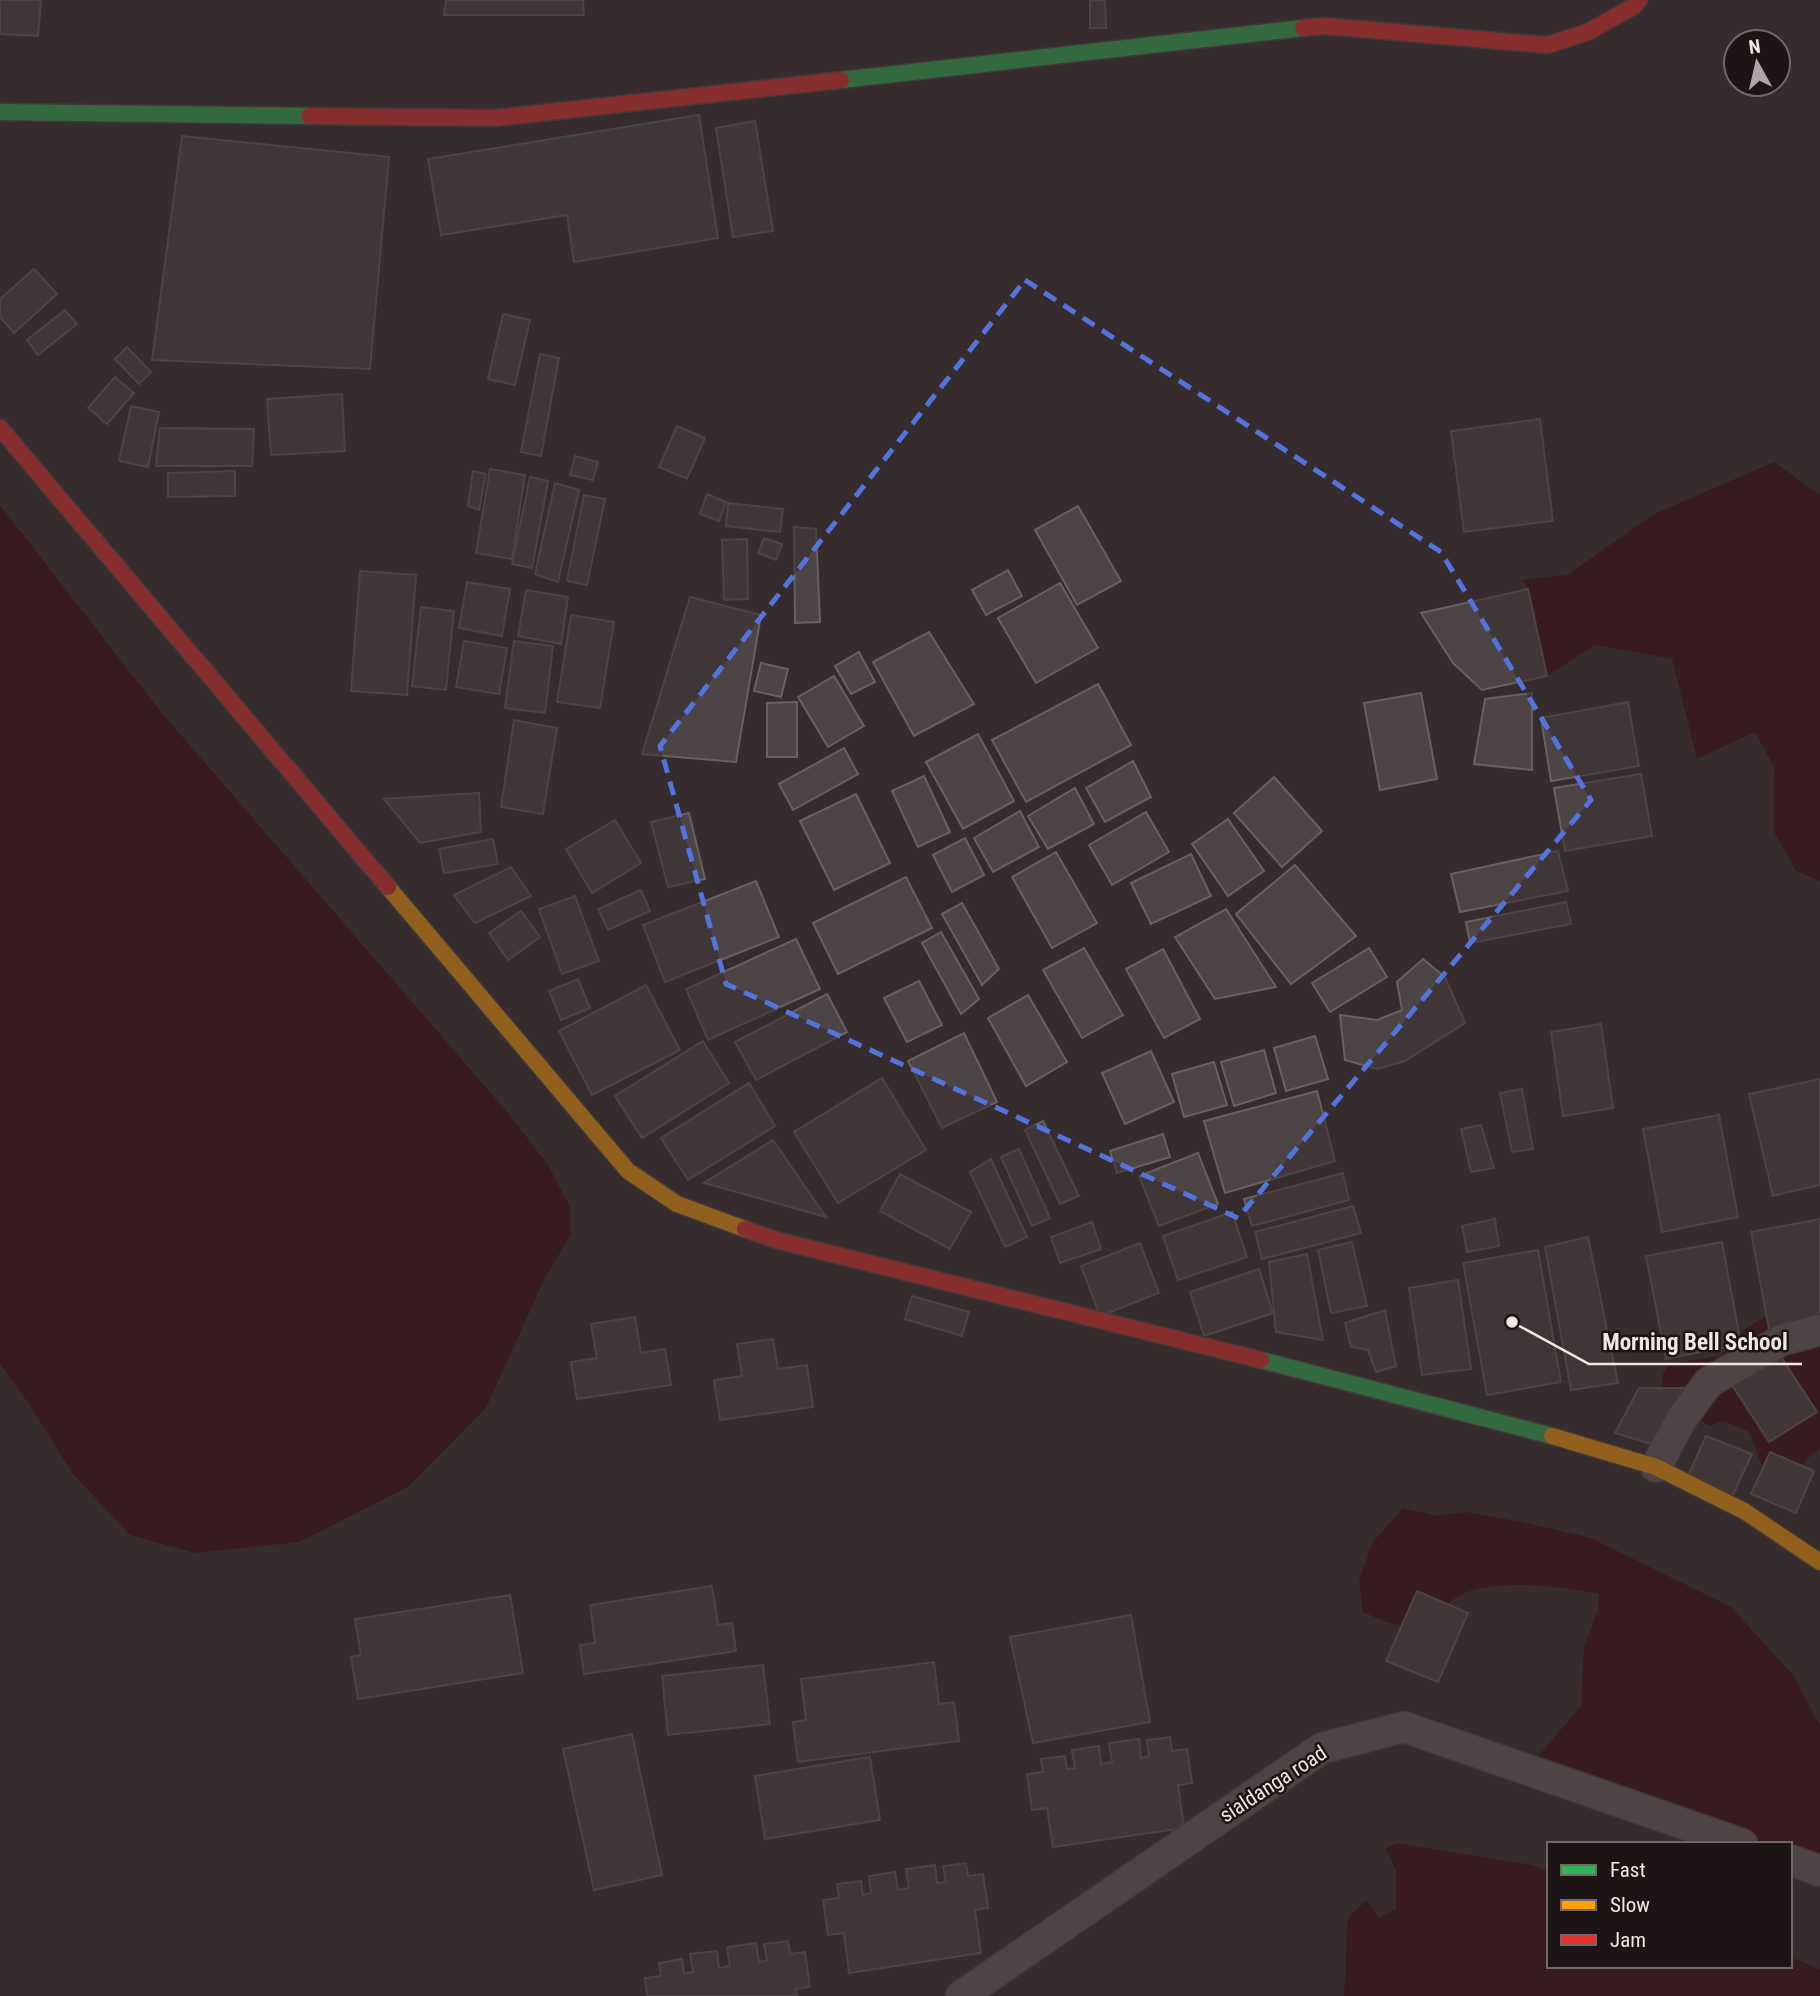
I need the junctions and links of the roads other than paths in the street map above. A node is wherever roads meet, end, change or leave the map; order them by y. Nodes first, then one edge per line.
1 (1639, 0) edge
2 (0, 112) edge
3 (0, 428) edge
4 (1820, 1331) edge
5 (1656, 1467) junction
6 (1820, 1562) edge
7 (1736, 1842) edge
8 (1792, 1861) edge
9 (1820, 1871) edge
10 (961, 1996) edge

1 - 2 street
3 - 5 street
4 - 5 street
5 - 6 street
7 - 10 street, sialdanga road
8 - 9 street

